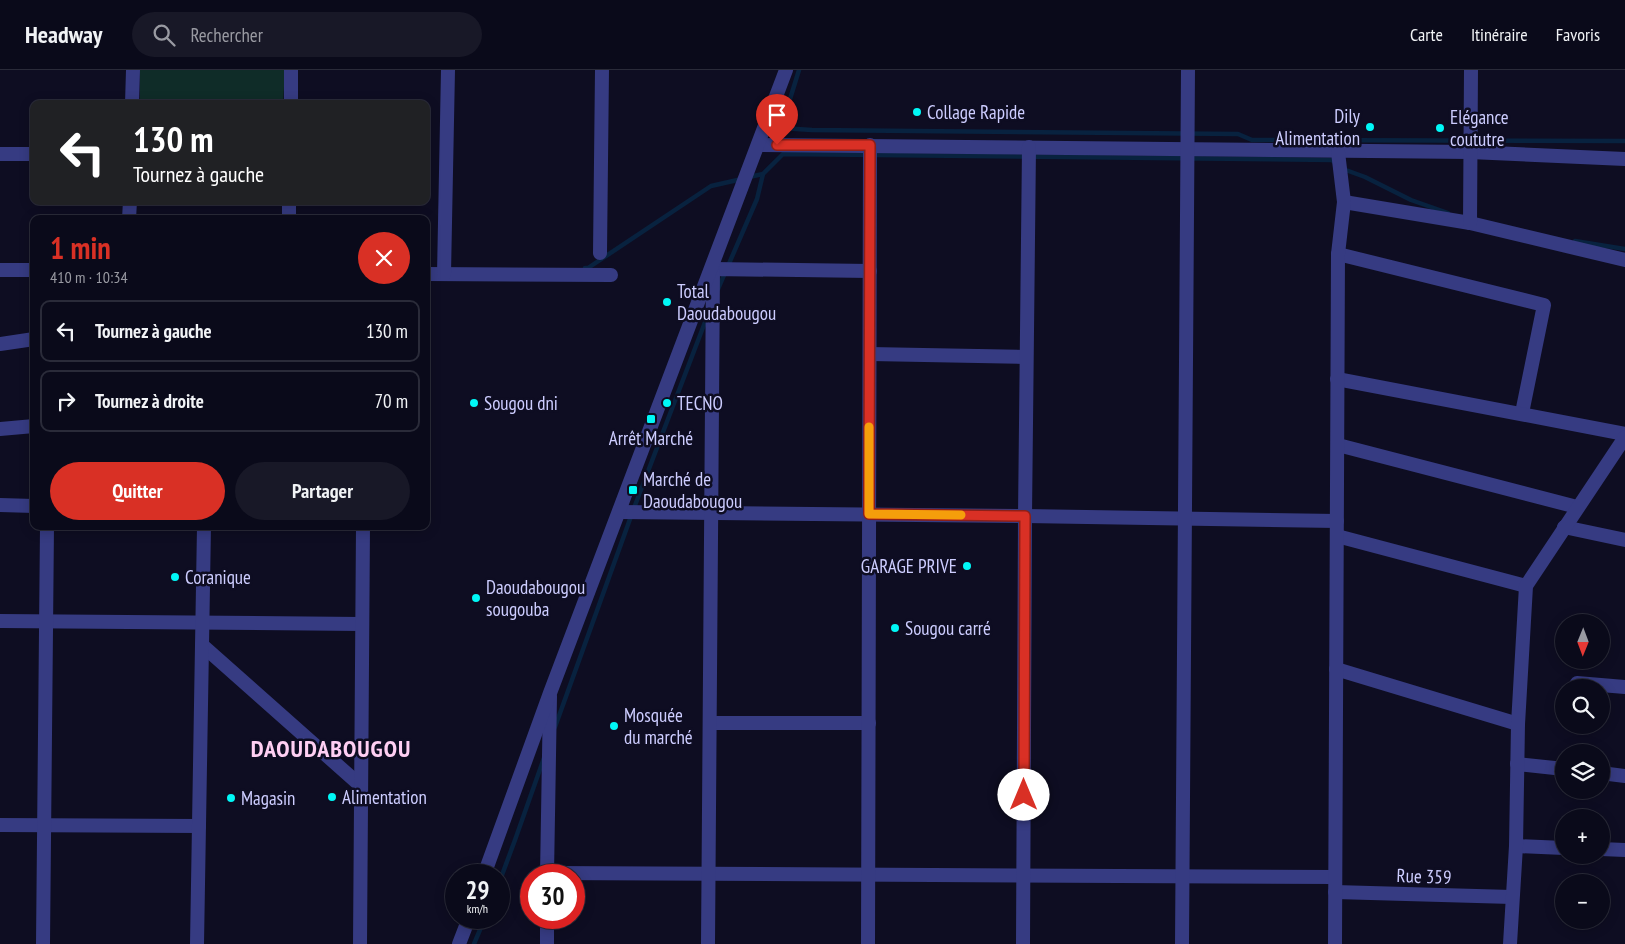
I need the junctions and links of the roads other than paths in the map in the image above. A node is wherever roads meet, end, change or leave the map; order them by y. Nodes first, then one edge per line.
1 (133, 70) edge
2 (291, 70) edge
3 (448, 70) edge
4 (602, 70) edge
5 (786, 70) edge
6 (1188, 70) edge
7 (1471, 70) edge
8 (132, 100) edge
9 (291, 100) edge
10 (758, 145) junction
11 (870, 145) junction
12 (1029, 147) junction
13 (1187, 149) junction
14 (1338, 152) junction
15 (1470, 152) junction
16 (0, 154) edge
17 (30, 154) edge
18 (1625, 159) edge
19 (1344, 202) junction
20 (1470, 223) junction
21 (600, 253) dead end
22 (1338, 254) junction
23 (1625, 260) edge
24 (0, 270) edge
25 (30, 270) edge
26 (712, 270) junction
27 (870, 271) junction
28 (430, 274) edge
29 (444, 274) junction
30 (611, 275) dead end
31 (30, 340) edge
32 (0, 344) edge
33 (870, 354) junction
34 (1026, 357) junction
35 (1337, 379) junction
36 (1522, 413) junction
37 (30, 426) edge
38 (0, 428) edge
39 (1625, 435) edge
40 (1338, 445) junction
41 (0, 505) edge
42 (30, 506) edge
43 (1577, 507) junction
44 (619, 512) junction
45 (711, 512) junction
46 (869, 514) junction
47 (1025, 516) junction
48 (1184, 518) junction
49 (1337, 521) junction
50 (1564, 528) junction
51 (47, 530) edge
52 (204, 530) edge
53 (363, 530) edge
54 (1337, 536) junction
55 (1625, 540) edge
56 (1526, 586) junction
57 (0, 621) edge
58 (46, 621) junction
59 (202, 623) junction
60 (362, 624) junction
61 (202, 645) junction
62 (1336, 669) junction
63 (1610, 686) edge
64 (1625, 687) edge
65 (550, 693) junction
66 (869, 723) junction
67 (710, 724) junction
68 (1518, 724) junction
69 (1517, 764) junction
70 (1555, 768) edge
71 (1610, 774) edge
72 (1625, 776) edge
73 (361, 786) junction
74 (0, 825) edge
75 (44, 825) junction
76 (199, 826) junction
77 (1516, 846) junction
78 (1555, 848) edge
79 (1610, 849) edge
80 (1625, 850) edge
81 (488, 864) edge
82 (548, 864) edge
83 (708, 873) junction
84 (585, 874) edge
85 (868, 874) junction
86 (1024, 874) junction
87 (1182, 875) junction
88 (1335, 877) junction
89 (1335, 892) junction
90 (1512, 897) junction
91 (465, 929) edge
92 (547, 929) edge
93 (43, 944) edge
94 (197, 944) edge
95 (360, 944) edge
96 (459, 944) edge
97 (547, 944) edge
98 (708, 944) edge
99 (868, 944) edge
100 (1023, 944) edge
101 (1182, 944) edge
102 (1335, 944) edge
103 (1510, 944) edge

1 - 8 street
2 - 9 street
3 - 29 street
4 - 21 street
5 - 10 street
6 - 13 street
7 - 15 street
10 - 11 street
10 - 26 street
11 - 12 street
11 - 27 street
12 - 13 street
12 - 34 street
13 - 14 street
13 - 48 street
14 - 15 street
14 - 19 street
15 - 18 street
15 - 20 street
16 - 17 street
19 - 20 street
19 - 22 street
20 - 23 street
22 - 35 street
22 - 36 street
24 - 25 street
26 - 27 street
26 - 44 street
26 - 45 street
27 - 33 street
28 - 29 street
29 - 30 street
31 - 32 street
33 - 34 street
33 - 46 street
34 - 47 street
35 - 36 street
35 - 40 street
36 - 39 street
37 - 38 street
39 - 43 street
40 - 43 street
40 - 49 street
41 - 42 street
43 - 50 street
44 - 45 street
44 - 65 street
45 - 46 street
45 - 67 street
46 - 47 street
46 - 66 street
47 - 48 street
47 - 86 street
48 - 49 street
48 - 87 street
49 - 54 street
50 - 55 street
50 - 56 street
51 - 58 street
52 - 59 street
53 - 60 street
54 - 56 street
54 - 62 street
56 - 68 street
57 - 58 street
58 - 59 street
58 - 75 street
59 - 60 street
59 - 61 street
60 - 73 street
61 - 73 street
61 - 76 street
62 - 68 street
62 - 88 street
63 - 64 street
65 - 81 street
65 - 82 street
66 - 67 street
66 - 85 street
67 - 83 street
68 - 69 street
69 - 70 street
69 - 77 street
71 - 72 street
73 - 95 street
74 - 75 street
75 - 76 street
75 - 93 street
76 - 94 street
77 - 78 street
77 - 90 street
79 - 80 street
83 - 84 street
83 - 85 street
83 - 98 street
85 - 86 street
85 - 99 street
86 - 87 street
86 - 100 street
87 - 88 street
87 - 101 street
88 - 89 street
89 - 90 street, Rue 359
89 - 102 street
90 - 103 street
91 - 96 street
92 - 97 street

